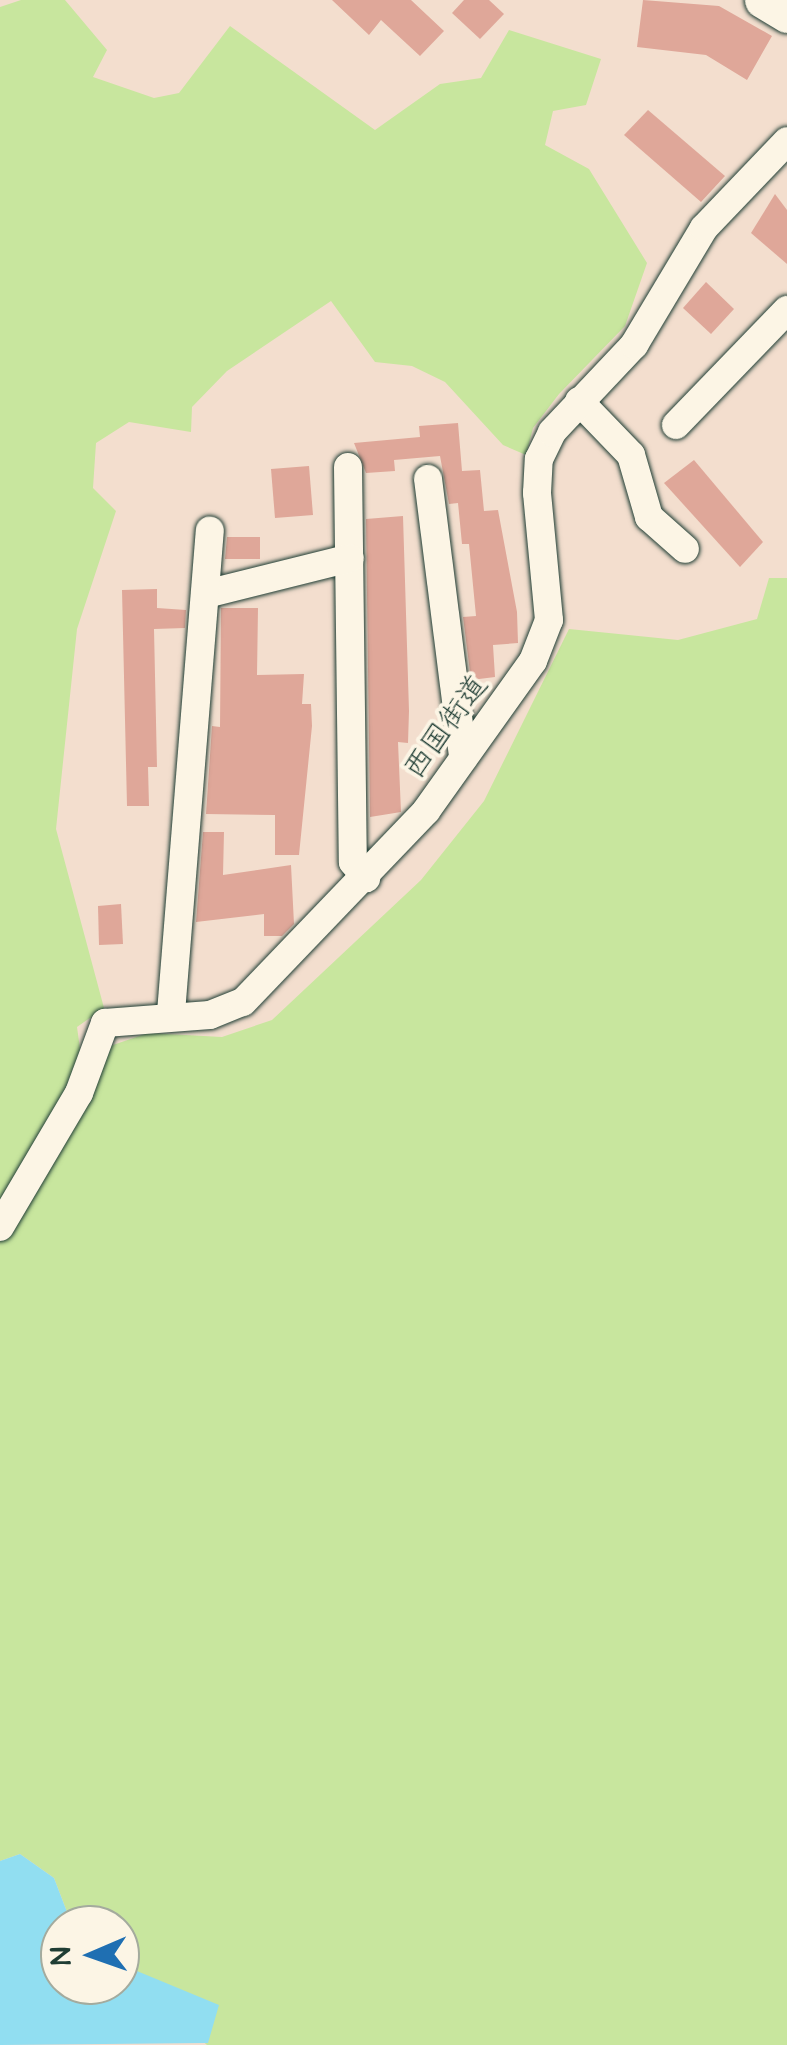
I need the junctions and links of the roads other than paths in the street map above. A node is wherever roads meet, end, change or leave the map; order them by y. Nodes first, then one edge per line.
1 (762, 0) edge
2 (787, 15) edge
3 (787, 141) edge
4 (787, 310) edge
5 (579, 401) junction
6 (676, 425) dead end
7 (348, 468) dead end
8 (428, 479) dead end
9 (210, 531) dead end
10 (685, 549) dead end
11 (350, 558) junction
12 (210, 593) junction
13 (464, 758) junction
14 (366, 878) junction
15 (171, 1013) junction
16 (0, 1227) edge

1 - 2 street
3 - 5 street, 西国街道
4 - 6 street
5 - 10 street
5 - 13 street, 西国街道
7 - 11 street
8 - 13 street
9 - 12 street
11 - 12 street
11 - 14 street
12 - 15 street
13 - 14 street, 西国街道
14 - 15 street, 西国街道
15 - 16 street, 西国街道

